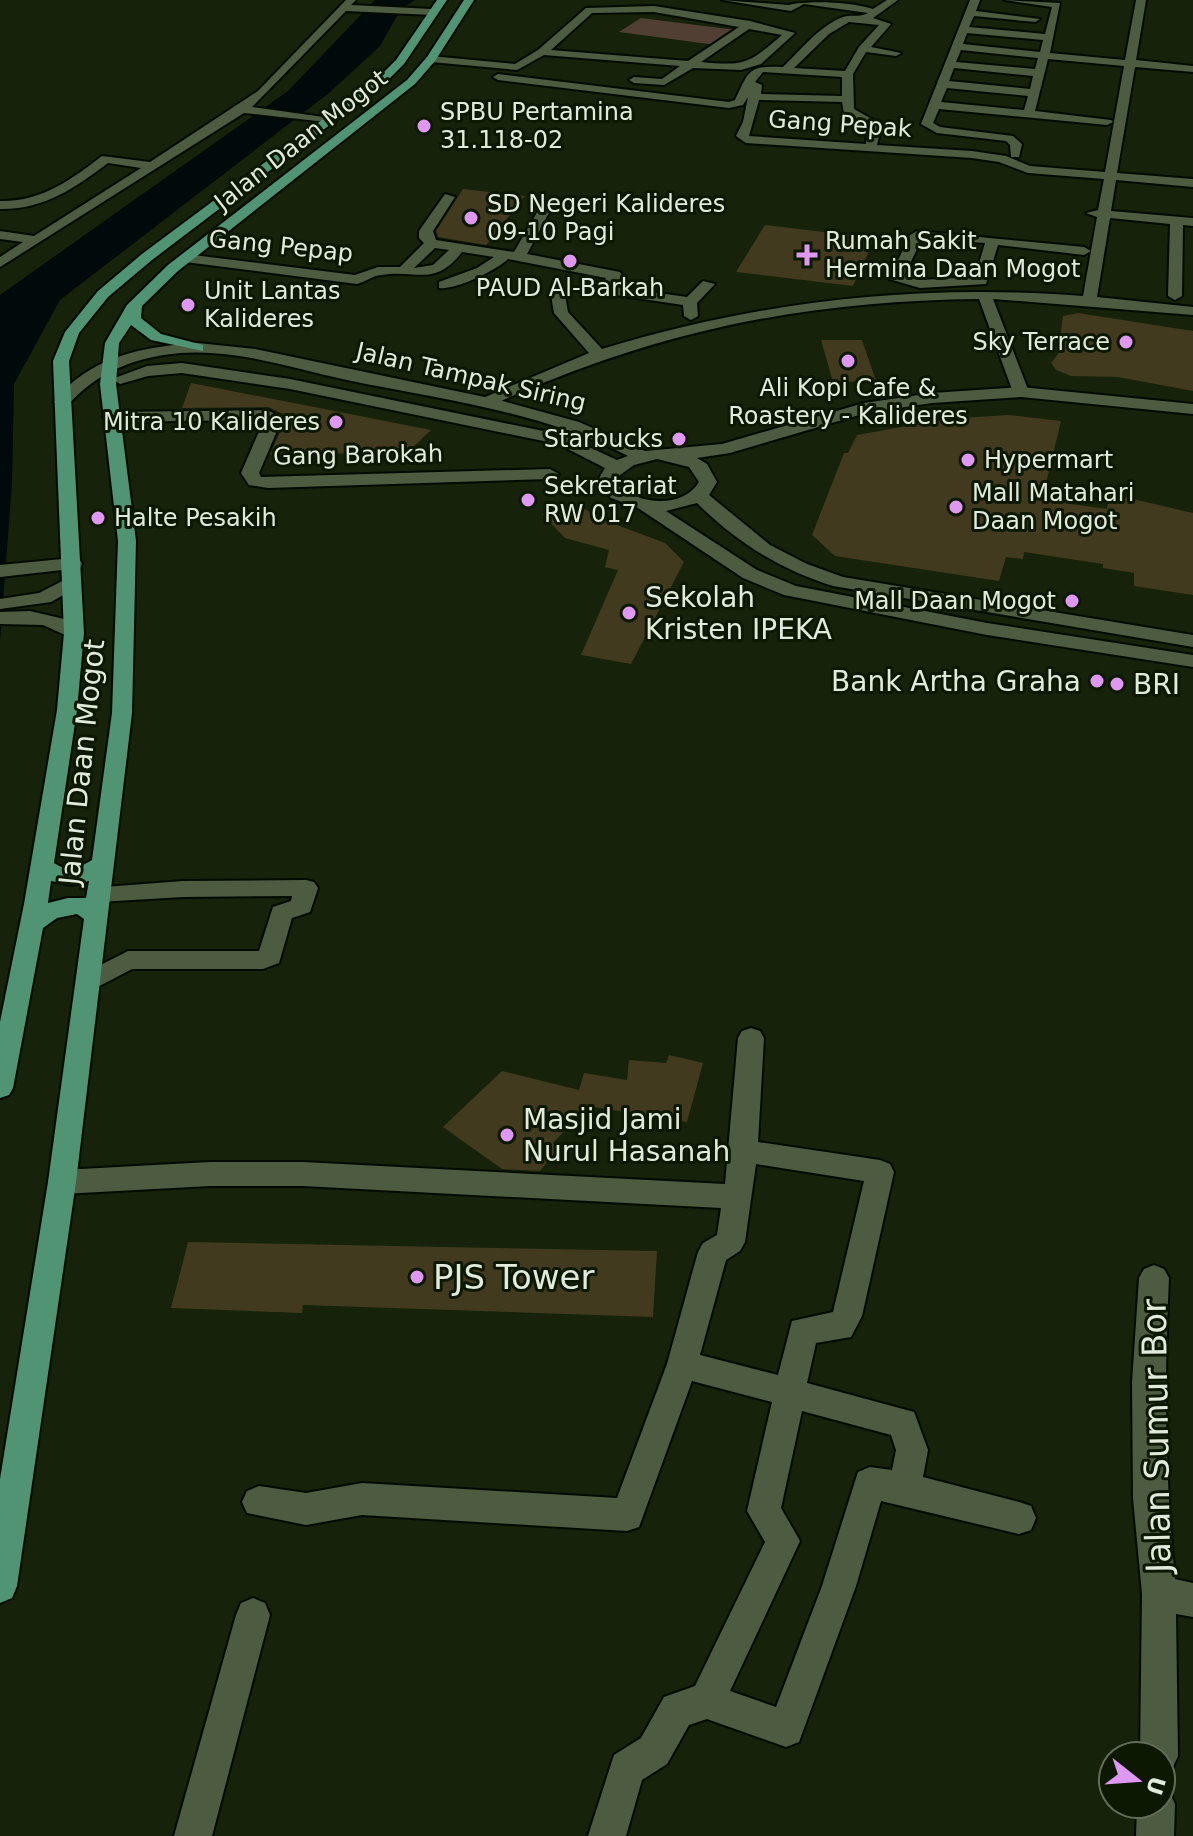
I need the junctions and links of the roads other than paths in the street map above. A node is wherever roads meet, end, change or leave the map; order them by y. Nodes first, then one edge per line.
1 (442, 0) edge
2 (469, 0) edge
3 (727, 0) edge
4 (893, 0) edge
5 (975, 0) edge
6 (1009, 0) edge
7 (1130, 0) edge
8 (1141, 0) edge
9 (807, 1) edge
10 (347, 5) edge
11 (879, 11) junction
12 (429, 12) junction
13 (970, 13) junction
14 (863, 19) junction
15 (1053, 20) junction
16 (793, 21) dead end
17 (750, 24) junction
18 (964, 30) junction
19 (1123, 31) dead end
20 (1049, 37) junction
21 (1120, 46) dead end
22 (957, 47) junction
23 (863, 49) junction
24 (542, 52) junction
25 (896, 53) dead end
26 (1044, 55) junction
27 (1122, 62) junction
28 (428, 64) junction
29 (692, 65) junction
30 (951, 65) junction
31 (517, 67) junction
32 (766, 69) junction
33 (1193, 69) edge
34 (786, 70) junction
35 (1039, 73) junction
36 (848, 74) junction
37 (595, 76) dead end
38 (626, 79) dead end
39 (943, 84) junction
40 (1034, 93) junction
41 (753, 97) junction
42 (847, 99) junction
43 (935, 105) junction
44 (246, 109) junction
45 (1029, 114) junction
46 (331, 121) junction
47 (1107, 122) junction
48 (870, 148) junction
49 (1015, 154) dead end
50 (152, 166) junction
51 (1104, 173) junction
52 (258, 176) junction
53 (287, 179) junction
54 (1193, 183) edge
55 (245, 184) junction
56 (276, 188) junction
57 (1193, 190) edge
58 (449, 197) dead end
59 (0, 205) edge
60 (545, 209) dead end
61 (1098, 213) junction
62 (1177, 221) junction
63 (1193, 222) edge
64 (38, 223) dead end
65 (58, 225) junction
66 (0, 235) edge
67 (35, 240) junction
68 (992, 241) junction
69 (432, 243) junction
70 (460, 245) junction
71 (1084, 251) junction
72 (595, 252) dead end
73 (510, 257) junction
74 (185, 258) junction
75 (3, 259) edge
76 (584, 267) junction
77 (404, 270) junction
78 (708, 284) dead end
79 (444, 285) dead end
80 (558, 295) dead end
81 (984, 295) junction
82 (1193, 296) edge
83 (1082, 299) junction
84 (690, 302) junction
85 (132, 308) junction
86 (1193, 311) edge
87 (702, 325) junction
88 (198, 348) junction
89 (599, 355) junction
90 (309, 367) junction
91 (108, 375) junction
92 (290, 384) junction
93 (1021, 392) junction
94 (62, 402) junction
95 (484, 403) junction
96 (1193, 409) edge
97 (111, 417) junction
98 (724, 449) junction
99 (641, 456) junction
100 (674, 456) junction
101 (615, 466) junction
102 (702, 468) junction
103 (550, 474) dead end
104 (699, 495) junction
105 (643, 504) junction
106 (9, 570) edge
107 (73, 573) junction
108 (0, 604) edge
109 (28, 608) junction
110 (0, 618) edge
111 (74, 633) junction
112 (1193, 641) edge
113 (1193, 661) edge
114 (103, 863) junction
115 (42, 865) junction
116 (98, 905) junction
117 (32, 925) junction
118 (90, 982) junction
119 (751, 1038) dead end
120 (0, 1088) edge
121 (744, 1151) junction
122 (62, 1182) junction
123 (739, 1197) junction
124 (1154, 1278) dead end
125 (682, 1364) junction
126 (787, 1393) junction
127 (905, 1488) junction
128 (259, 1502) dead end
129 (1019, 1518) dead end
130 (0, 1586) edge
131 (1176, 1597) edge
132 (253, 1615) dead end
133 (707, 1701) junction
134 (1161, 1740) edge
135 (193, 1836) edge
136 (607, 1836) edge

1 - 12 highway, Jalan Daan Mogot
2 - 28 highway, Jalan Daan Mogot
3 - 9 street
4 - 11 street
5 - 13 street
6 - 15 street
7 - 19 street
8 - 27 street
9 - 11 street
9 - 16 street
10 - 12 street
10 - 44 street
11 - 14 street
12 - 46 highway, Jalan Daan Mogot
13 - 15 street
13 - 18 street
14 - 23 street
14 - 34 street
15 - 20 street
17 - 24 street
17 - 29 street
17 - 29 street
18 - 20 street
18 - 22 street
20 - 26 street
21 - 27 street
22 - 26 street
22 - 30 street
23 - 25 street
23 - 36 street
24 - 29 street
24 - 31 street
26 - 27 street
26 - 35 street
27 - 33 street
27 - 47 street
27 - 51 street
28 - 31 street
28 - 32 street
28 - 53 highway, Jalan Daan Mogot
29 - 38 street
30 - 35 street
30 - 39 street
31 - 37 street
32 - 34 street
32 - 41 street, Gang Pepak
34 - 36 street
35 - 40 street
36 - 42 street
39 - 40 street
39 - 43 street
40 - 45 street
41 - 42 street
41 - 48 street, Gang Pepak
42 - 48 street
43 - 45 street
43 - 49 street
44 - 46 street
44 - 50 street
45 - 47 street
46 - 52 highway, Jalan Daan Mogot
47 - 51 street
48 - 51 street, Gang Pepak
50 - 59 street
50 - 65 street
51 - 54 street
51 - 57 street
51 - 61 street
52 - 53 highway
52 - 55 highway, Jalan Daan Mogot
53 - 56 highway, Jalan Daan Mogot
55 - 56 highway
55 - 94 highway, Jalan Daan Mogot
56 - 74 highway, Jalan Daan Mogot
58 - 69 street
60 - 73 street
61 - 62 street
61 - 71 street
61 - 83 street
62 - 63 street
62 - 82 street
64 - 65 street
65 - 67 street
66 - 67 street
67 - 75 street
68 - 68 street
68 - 71 street
69 - 70 street
69 - 77 street
70 - 73 street
70 - 77 street, Gang Pepap
71 - 83 street
72 - 76 street
73 - 76 street
73 - 79 street
74 - 77 street, Gang Pepap
74 - 85 highway, Jalan Daan Mogot
76 - 84 street
78 - 84 street
80 - 89 street
81 - 83 street
81 - 87 street
81 - 93 street
83 - 86 street
84 - 87 street
85 - 88 highway
85 - 91 highway, Jalan Daan Mogot
87 - 89 street
88 - 90 street, Jalan Tampak Siring
88 - 91 street, Jalan Tampak Siring
89 - 95 street
90 - 92 street
90 - 95 street, Jalan Tampak Siring
91 - 92 street, Jalan Tampak Siring
91 - 94 street, Jalan Tampak Siring
91 - 97 highway, Jalan Daan Mogot
92 - 101 street, Jalan Tampak Siring
93 - 96 street
93 - 98 street
94 - 107 highway, Jalan Daan Mogot
95 - 99 street, Jalan Tampak Siring
97 - 103 street, Gang Barokah
97 - 114 highway, Jalan Daan Mogot
98 - 100 street
98 - 102 street
99 - 100 street
99 - 101 street
100 - 102 street
101 - 105 street
102 - 104 street
104 - 105 street
104 - 112 street
105 - 113 street
106 - 107 street
107 - 109 street
107 - 111 highway, Jalan Daan Mogot
108 - 109 street
109 - 110 street
109 - 111 street
111 - 115 highway, Jalan Daan Mogot
114 - 115 highway
114 - 116 highway, Jalan Daan Mogot
115 - 117 highway, Jalan Daan Mogot
116 - 117 highway
116 - 118 highway, Jalan Daan Mogot
116 - 118 street
117 - 120 highway, Jalan Daan Mogot
118 - 122 highway, Jalan Daan Mogot
119 - 121 street
121 - 123 street
121 - 126 street
122 - 123 street
122 - 130 highway, Jalan Daan Mogot
123 - 125 street
124 - 131 street, Jalan Sumur Bor
125 - 126 street
125 - 128 street
126 - 127 street
126 - 133 street
127 - 129 street
127 - 133 street
131 - 134 street, Jalan Sumur Bor
132 - 135 street
133 - 136 street

